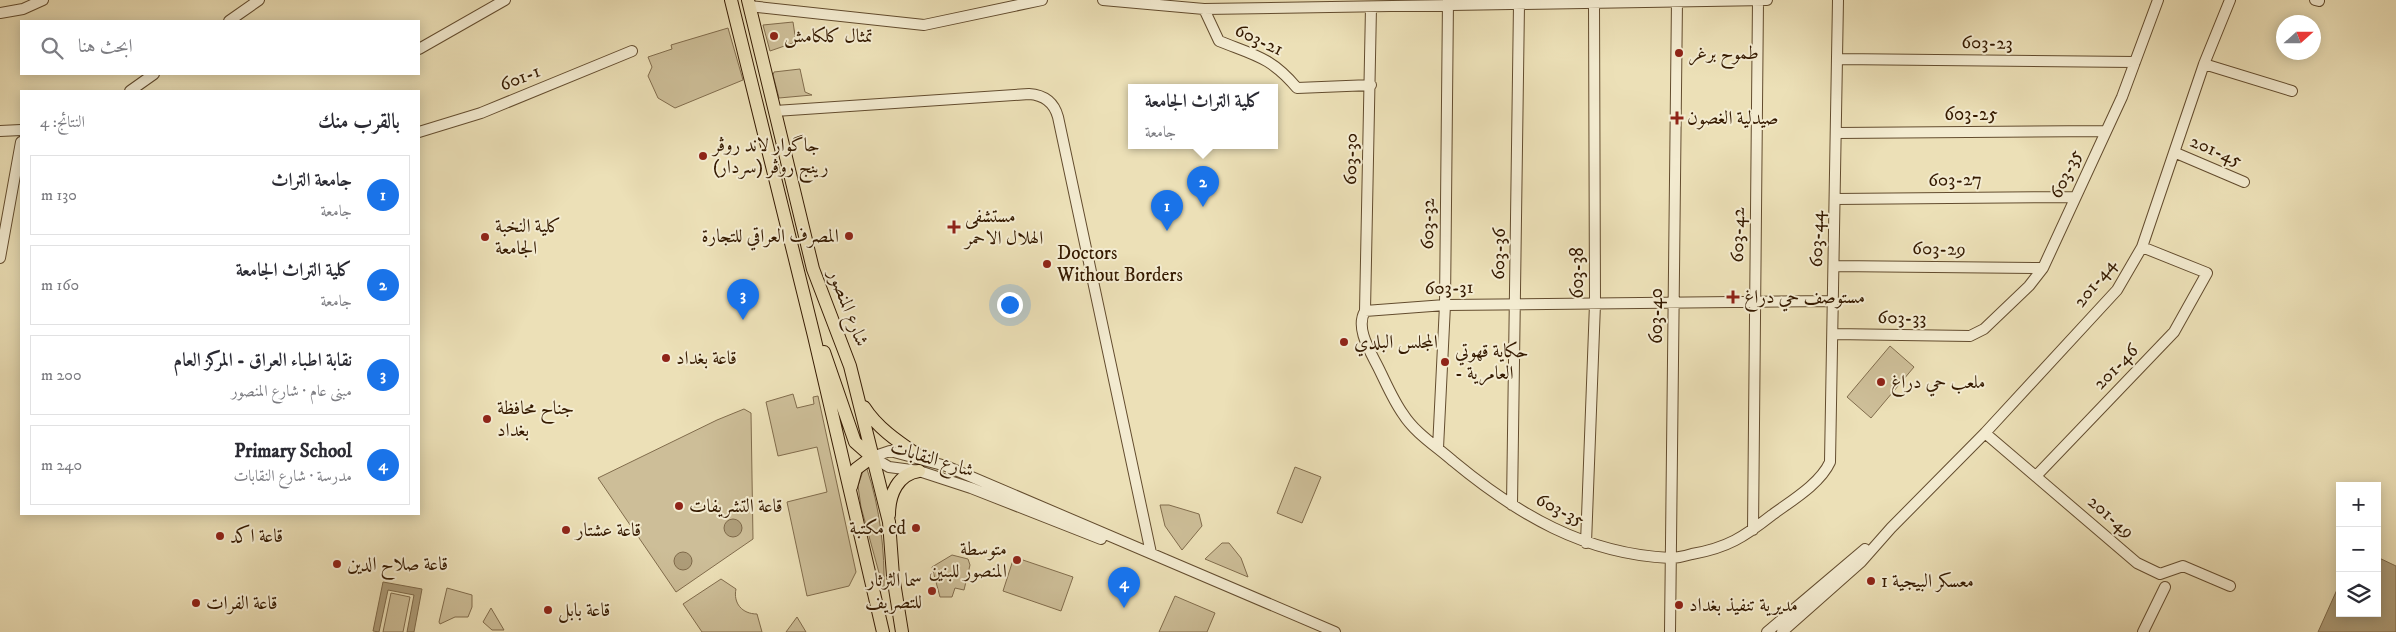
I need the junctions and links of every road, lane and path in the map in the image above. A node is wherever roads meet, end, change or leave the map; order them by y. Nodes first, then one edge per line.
1 (43, 0) edge
2 (259, 0) edge
3 (505, 0) edge
4 (732, 0) edge
5 (1042, 0) edge
6 (1103, 0) edge
7 (1758, 0) edge
8 (1767, 0) edge
9 (1838, 0) edge
10 (2158, 0) edge
11 (2230, 0) edge
12 (1676, 1) edge
13 (748, 3) edge
14 (1448, 3) edge
15 (1594, 3) junction
16 (1519, 4) junction
17 (1371, 7) junction
18 (1204, 9) junction
19 (0, 13) edge
20 (230, 20) edge
21 (420, 48) edge
22 (632, 51) dead end
23 (1838, 59) junction
24 (2136, 62) junction
25 (2204, 64) junction
26 (153, 75) edge
27 (1371, 84) junction
28 (131, 90) edge
29 (2292, 91) dead end
30 (775, 111) junction
31 (0, 130) edge
32 (20, 130) edge
33 (2105, 131) junction
34 (420, 132) edge
35 (1836, 133) junction
36 (20, 148) edge
37 (2176, 153) junction
38 (2244, 182) dead end
39 (2074, 196) junction
40 (1835, 199) junction
41 (2142, 247) junction
42 (0, 258) edge
43 (1834, 266) junction
44 (2043, 268) junction
45 (1834, 301) junction
46 (1755, 302) junction
47 (1674, 303) junction
48 (1516, 304) junction
49 (1595, 304) junction
50 (806, 305) junction
51 (1444, 305) junction
52 (1365, 311) junction
53 (1833, 334) junction
54 (1970, 336) joint
55 (858, 399) junction
56 (1985, 433) junction
57 (1438, 448) junction
58 (872, 457) junction
59 (922, 458) junction
60 (919, 471) junction
61 (1822, 475) joint
62 (2036, 476) junction
63 (851, 500) junction
64 (1512, 505) junction
65 (889, 522) junction
66 (1891, 528) junction
67 (1753, 530) junction
68 (1586, 543) junction
69 (1151, 553) junction
70 (1672, 558) junction
71 (2230, 586) dead end
72 (2165, 587) dead end
73 (883, 632) edge
74 (902, 632) edge
75 (1335, 632) edge
76 (1670, 632) edge
77 (1767, 632) edge
78 (1782, 632) edge
79 (2143, 632) edge

1 - 19 street
2 - 20 street
3 - 21 street
4 - 50 main road, شارع المنصور
5 - 13 street
6 - 18 street
7 - 8 street
7 - 12 street
7 - 46 street, 603-42
9 - 23 street, 603-44
10 - 24 street, 603-35
11 - 25 street, 201-44
12 - 15 street
12 - 47 street, 603-40
13 - 30 main road, شارع المنصور
14 - 16 street
14 - 17 street
14 - 51 street, 603-32
15 - 16 street
15 - 49 street, 603-38
16 - 48 street, 603-36
17 - 18 street
17 - 27 street, 603-30
18 - 27 street, 603-21
22 - 34 street, 601-1
23 - 24 street, 603-23
23 - 35 street, 603-44
24 - 33 street, 603-35
25 - 29 street
25 - 37 street, 201-44
26 - 28 street
27 - 52 street, 603-30
30 - 55 main road, شارع المنصور
30 - 69 street
31 - 32 street
33 - 35 street, 603-25
33 - 39 street, 603-35
35 - 40 street, 603-44
36 - 42 street
37 - 38 street, 201-45
37 - 41 street, 201-44
39 - 40 street, 603-27
39 - 44 street, 603-35
40 - 43 street, 603-44
41 - 56 street, 201-44
41 - 62 street, 201-46
43 - 44 street, 603-29
43 - 45 street, 603-44
44 - 54 street, 603-35
45 - 46 street, 603-31
45 - 53 street, 603-44
46 - 47 street, 603-31
46 - 67 street, 603-42
47 - 49 street, 603-31
47 - 70 street, 603-40
48 - 49 street, 603-31
48 - 51 street, 603-31
48 - 64 street, 603-36
49 - 68 street, 603-38
50 - 58 main road
50 - 63 main road, شارع المنصور
51 - 52 street, 603-31
51 - 57 street, 603-32
52 - 57 street, 603-35
53 - 54 street, 603-33
53 - 61 street, 603-44
55 - 58 main road, شارع المنصور
55 - 59 main road
56 - 62 street, 201-49
56 - 66 street, 201-44
57 - 64 street, 603-35
58 - 59 street, شارع النقابات
58 - 60 street, شارع النقابات
58 - 63 main road
58 - 65 main road, شارع المنصور
59 - 69 street, شارع النقابات
60 - 65 main road
60 - 69 street, شارع النقابات
61 - 67 street, 603-35
62 - 71 street, 201-49
63 - 73 main road, شارع المنصور
64 - 68 street, 603-35
65 - 74 main road, شارع المنصور
66 - 77 street, 201-44
66 - 78 street, 201-44
67 - 70 street, 603-35
68 - 70 street, 603-35
69 - 75 street, شارع النقابات
70 - 76 street, 603-40
72 - 79 street

